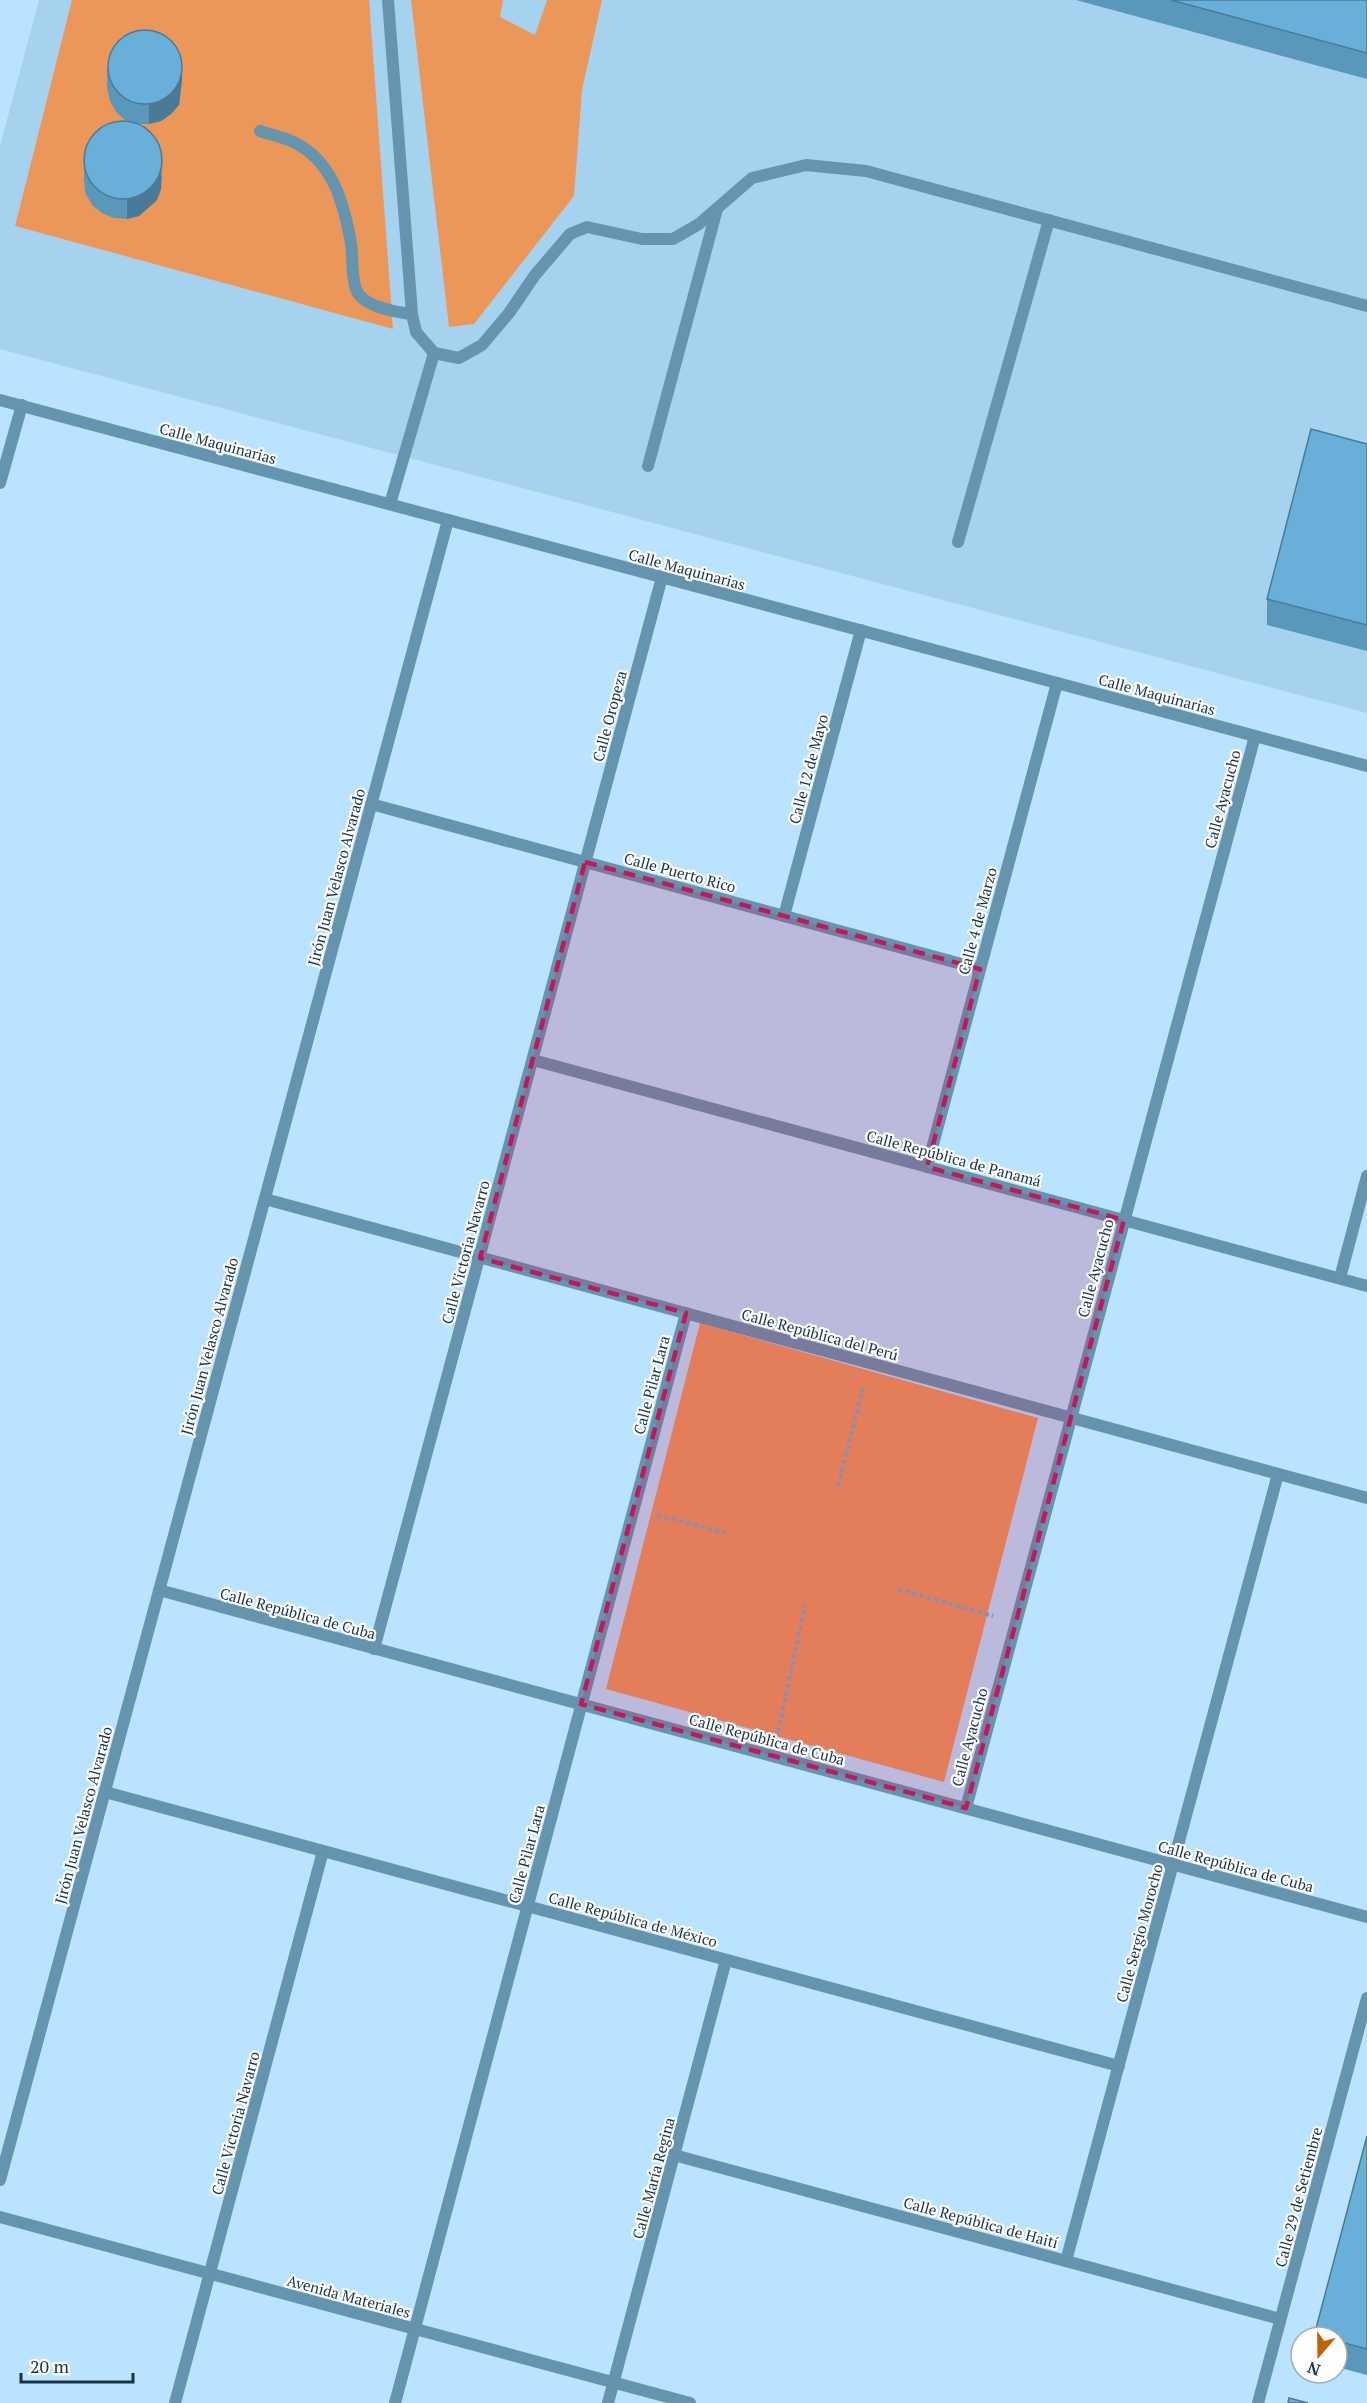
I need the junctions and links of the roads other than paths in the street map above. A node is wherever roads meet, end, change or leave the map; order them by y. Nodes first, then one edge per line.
1 (388, 0) edge
2 (260, 131) dead end
3 (718, 208) junction
4 (1049, 220) junction
5 (1367, 306) edge
6 (412, 314) junction
7 (434, 353) junction
8 (0, 400) edge
9 (22, 405) junction
10 (648, 466) dead end
11 (0, 483) edge
12 (390, 504) junction
13 (448, 520) junction
14 (958, 542) dead end
15 (662, 578) junction
16 (861, 630) junction
17 (1057, 683) junction
18 (1254, 736) junction
19 (1367, 766) edge
20 (371, 804) junction
21 (585, 862) junction
22 (784, 916) junction
23 (980, 969) junction
24 (533, 1060) junction
25 (927, 1167) junction
26 (1367, 1176) edge
27 (265, 1199) junction
28 (1124, 1220) junction
29 (480, 1257) junction
30 (1340, 1278) junction
31 (1367, 1286) edge
32 (686, 1313) junction
33 (1071, 1418) junction
34 (1278, 1474) junction
35 (1367, 1498) edge
36 (159, 1590) junction
37 (374, 1649) junction
38 (581, 1704) junction
39 (105, 1792) junction
40 (966, 1808) junction
41 (323, 1851) junction
42 (1173, 1865) junction
43 (527, 1906) junction
44 (1367, 1917) edge
45 (726, 1960) junction
46 (1367, 1998) edge
47 (1119, 2066) junction
48 (674, 2155) junction
49 (0, 2180) edge
50 (0, 2217) edge
51 (1066, 2261) junction
52 (210, 2274) junction
53 (1281, 2319) junction
54 (414, 2329) junction
55 (614, 2382) junction
56 (175, 2403) edge
57 (395, 2403) edge
58 (608, 2403) edge
59 (690, 2403) edge
60 (1258, 2403) edge

1 - 6 street
2 - 6 street
3 - 4 street
3 - 7 street
3 - 10 street
4 - 5 street
4 - 14 street
6 - 7 street
7 - 12 street
8 - 9 street, Calle Maquinarias
9 - 11 street
9 - 12 street, Calle Maquinarias
12 - 13 street, Calle Maquinarias
13 - 15 street, Calle Maquinarias
13 - 20 street, Jirón Juan Velasco Alvarado
15 - 16 street, Calle Maquinarias
15 - 21 street, Calle Oropeza
16 - 17 street, Calle Maquinarias
16 - 22 street, Calle 12 de Mayo
17 - 18 street, Calle Maquinarias
17 - 23 street, Calle 4 de Marzo
18 - 19 street, Calle Maquinarias
18 - 28 street, Calle Ayacucho
20 - 21 street, Calle Puerto Rico
20 - 27 street, Jirón Juan Velasco Alvarado
21 - 22 street, Calle Puerto Rico
21 - 24 street, Calle Victoria Navarro
22 - 23 street, Calle Puerto Rico
23 - 25 street, Calle 4 de Marzo
24 - 25 street, Calle República de Panamá
24 - 29 street, Calle Victoria Navarro
25 - 28 street, Calle República de Panamá
26 - 30 street
27 - 29 street, Calle República del Perú
27 - 36 street, Jirón Juan Velasco Alvarado
28 - 30 street, Calle República de Panamá
28 - 33 street, Calle Ayacucho
29 - 32 street, Calle República del Perú
29 - 37 street, Calle Victoria Navarro
30 - 31 street, Calle República de Panamá
32 - 33 street, Calle República del Perú
32 - 38 street, Calle Pilar Lara
33 - 34 street, Calle República del Perú
33 - 40 street, Calle Ayacucho
34 - 35 street, Calle República del Perú
34 - 42 street, Calle Sergio Morocho
36 - 37 street, Calle República de Cuba
36 - 39 street, Jirón Juan Velasco Alvarado
37 - 38 street, Calle República de Cuba
38 - 40 street, Calle República de Cuba
38 - 43 street, Calle Pilar Lara
39 - 41 street, Calle República de México
39 - 49 street, Jirón Juan Velasco Alvarado
40 - 42 street, Calle República de Cuba
41 - 43 street, Calle República de México
41 - 52 street, Calle Victoria Navarro
42 - 44 street, Calle República de Cuba
42 - 47 street, Calle Sergio Morocho
43 - 45 street, Calle República de México
43 - 54 street, Calle Pilar Lara
45 - 47 street, Calle República de México
45 - 48 street, Calle María Regina
46 - 53 street, Calle 29 de Setiembre
47 - 51 street, Calle Sergio Morocho
48 - 51 street, Calle República de Haití
48 - 55 street, Calle María Regina
50 - 52 street, Avenida Materiales
51 - 53 street, Calle República de Haití
52 - 54 street, Avenida Materiales
52 - 56 street, Calle Victoria Navarro
53 - 60 street, Calle 29 de Setiembre
54 - 55 street, Avenida Materiales
54 - 57 street, Calle Pilar Lara
55 - 58 street, Calle María Regina
55 - 59 street, Avenida Materiales

